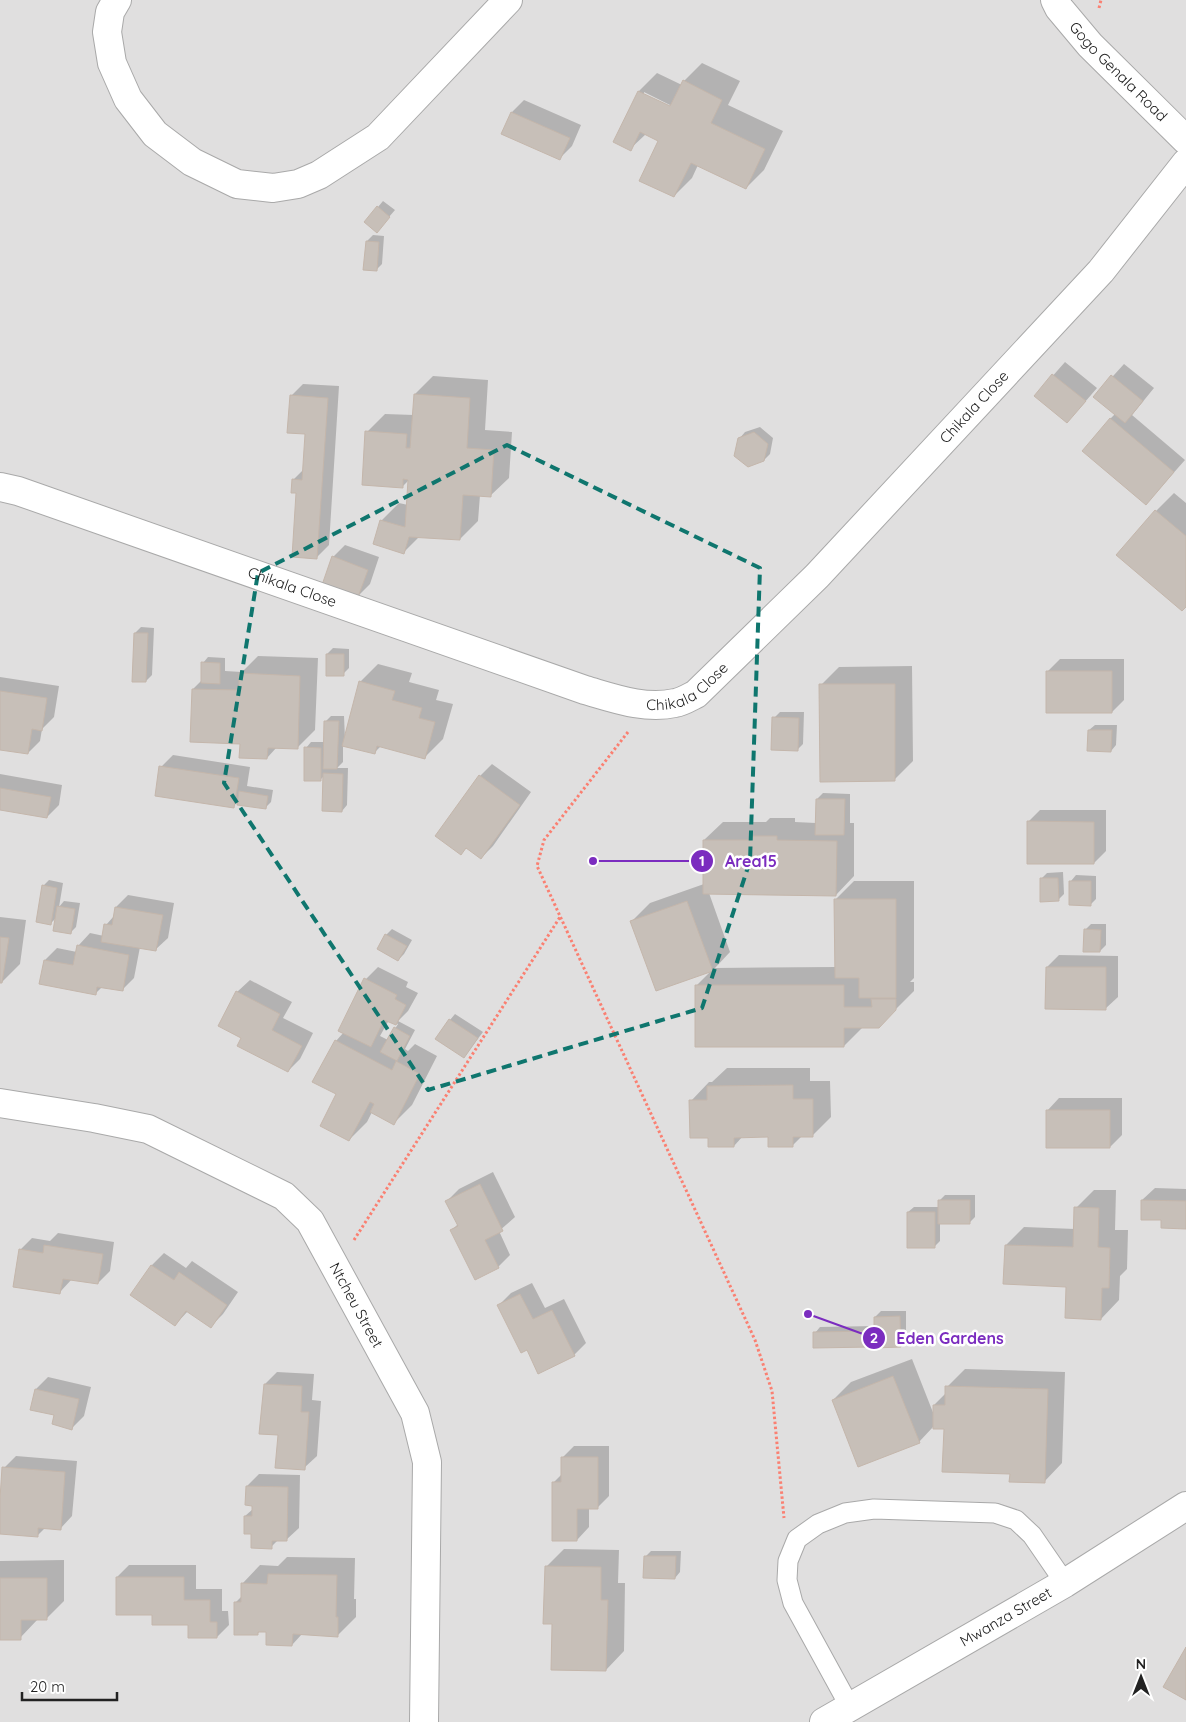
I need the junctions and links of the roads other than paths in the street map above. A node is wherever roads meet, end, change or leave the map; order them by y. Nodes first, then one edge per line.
1 (117, 0) edge
2 (508, 0) edge
3 (1055, 0) edge
4 (1186, 140) edge
5 (1186, 163) edge
6 (0, 487) edge
7 (0, 1103) edge
8 (1186, 1506) edge
9 (1065, 1583) junction
10 (850, 1707) junction
11 (424, 1722) edge
12 (824, 1722) edge

1 - 2 street
3 - 4 street, Gogo Genala Road
5 - 6 street, Chikala Close
7 - 11 street, Ntcheu Street
8 - 9 street, Mwanza Street
9 - 10 street, Mwanza Street
9 - 10 lane
10 - 12 street, Mwanza Street

